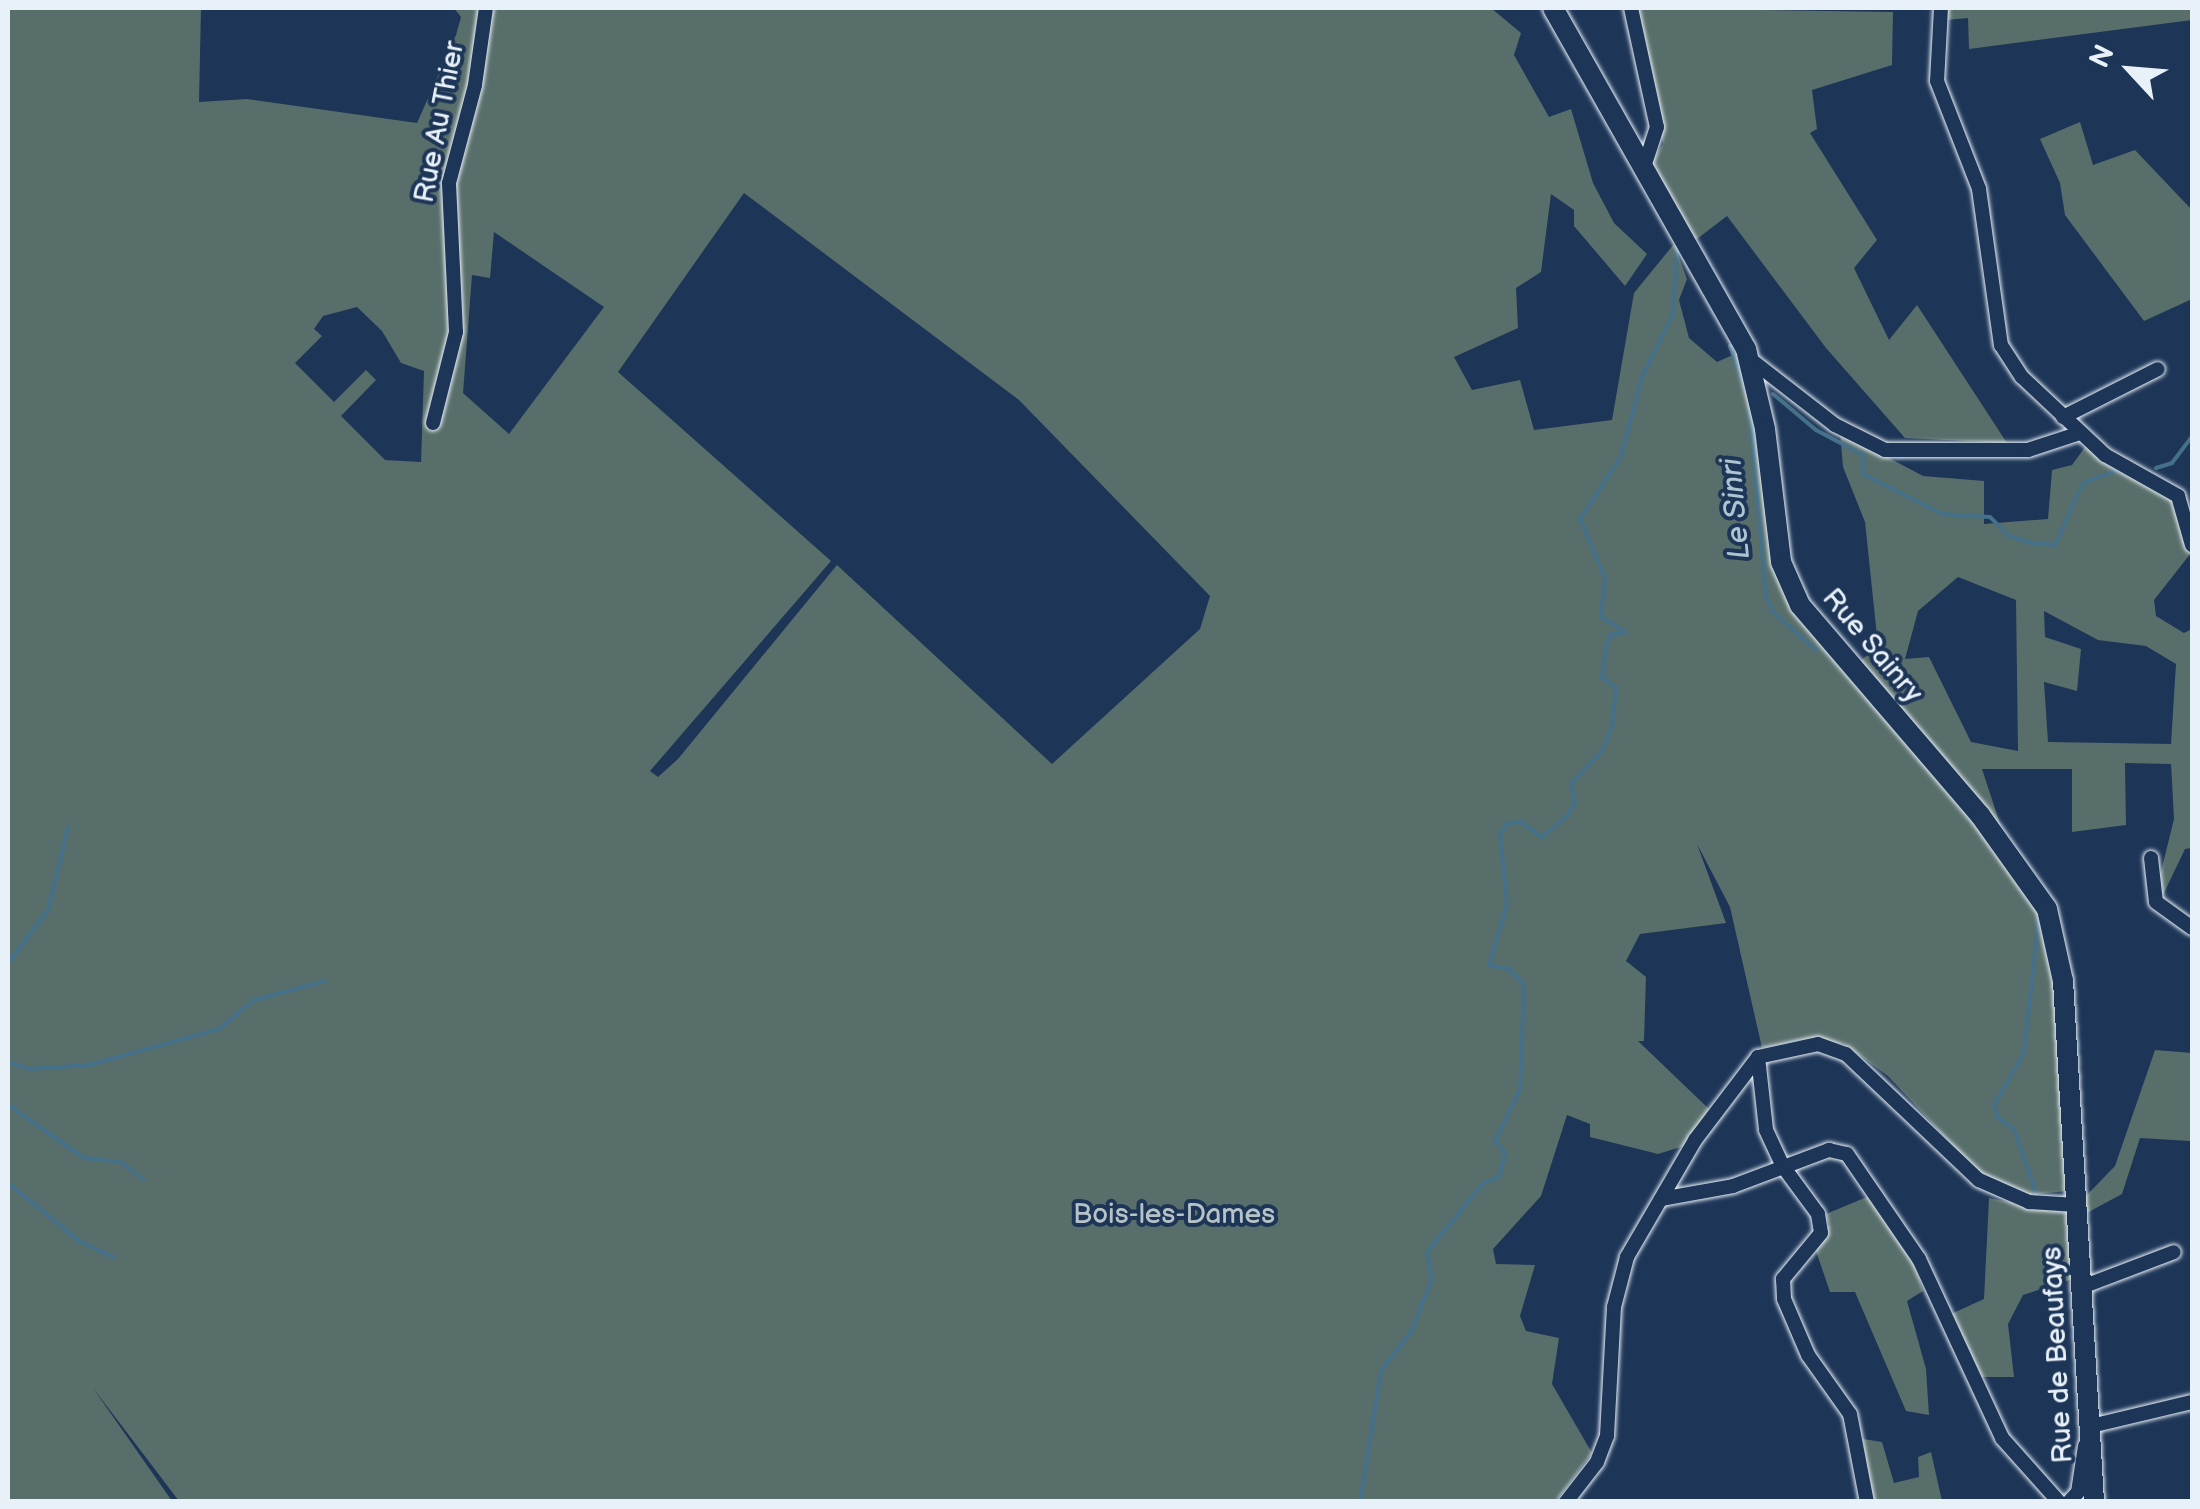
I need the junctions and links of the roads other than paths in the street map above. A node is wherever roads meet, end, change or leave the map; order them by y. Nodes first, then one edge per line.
1 (486, 8) edge
2 (1554, 8) edge
3 (1631, 8) edge
4 (1940, 8) edge
5 (1645, 164) junction
6 (1750, 359) junction
7 (2158, 369) dead end
8 (2063, 417) junction
9 (433, 423) dead end
10 (2080, 433) junction
11 (2192, 545) edge
12 (2151, 858) dead end
13 (2192, 928) edge
14 (1758, 1056) junction
15 (1782, 1165) junction
16 (1661, 1199) junction
17 (2077, 1205) junction
18 (2174, 1252) dead end
19 (2082, 1287) junction
20 (2192, 1402) edge
21 (2090, 1431) junction
22 (1566, 1502) edge
23 (1867, 1502) edge
24 (2059, 1502) edge
25 (2070, 1502) edge
26 (2094, 1502) edge

1 - 9 street, Rue Au Thier
2 - 5 street, Rue Sainry
3 - 5 street
4 - 8 street
5 - 6 street, Rue Sainry
6 - 10 street
6 - 17 street, Rue Sainry
7 - 8 street
8 - 10 street
10 - 11 street
12 - 13 street
14 - 15 street
14 - 16 street
14 - 17 street
15 - 16 street
15 - 23 street
15 - 24 street
16 - 22 street
17 - 19 street, Rue de Beaufays
18 - 19 street
19 - 21 street, Rue de Beaufays
20 - 21 street
21 - 25 street
21 - 26 street, Rue de Beaufays

